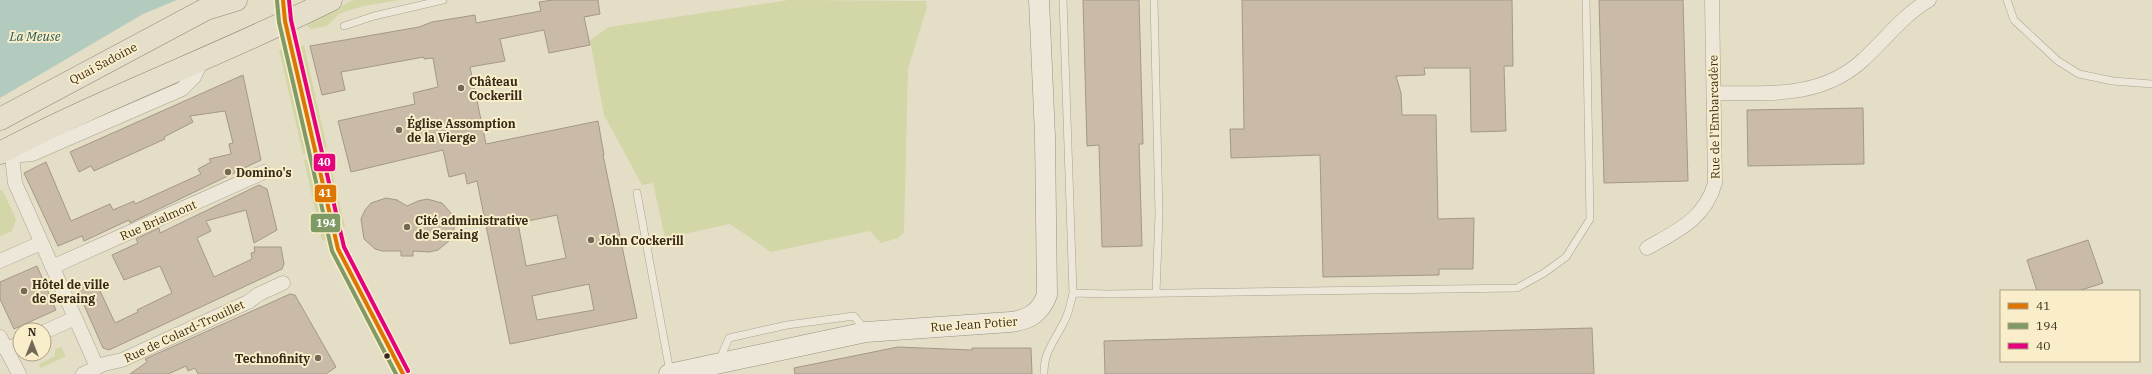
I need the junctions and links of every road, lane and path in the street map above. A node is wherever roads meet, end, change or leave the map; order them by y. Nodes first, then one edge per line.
1 (236, 0) edge
2 (306, 0) edge
3 (331, 0) edge
4 (443, 0) edge
5 (1039, 0) edge
6 (1063, 0) edge
7 (1154, 0) edge
8 (1586, 0) edge
9 (1712, 0) edge
10 (1928, 0) edge
11 (2006, 0) edge
12 (211, 4) edge
13 (285, 21) junction
14 (344, 26) dead end
15 (2152, 84) edge
16 (1714, 93) junction
17 (0, 118) edge
18 (6, 150) edge
19 (264, 172) dead end
20 (637, 193) dead end
21 (41, 243) junction
22 (1647, 248) dead end
23 (0, 261) edge
24 (52, 267) junction
25 (283, 283) dead end
26 (1073, 293) junction
27 (1156, 293) junction
28 (75, 318) junction
29 (52, 328) edge
30 (0, 337) edge
31 (12, 347) edge
32 (6, 350) junction
33 (98, 367) junction
34 (19, 374) edge
35 (83, 374) edge
36 (403, 374) edge
37 (670, 374) edge
38 (1044, 374) edge

1 - 12 main road, Quai Sadoine
2 - 13 main road
3 - 13 main road
4 - 14 lane
5 - 37 main road, Rue Jean Potier
6 - 26 lane
7 - 27 lane
8 - 27 lane
9 - 16 street, Rue de l'Embarcadère
10 - 16 street
11 - 15 lane
12 - 17 main road, Quai Sadoine
13 - 18 main road
13 - 36 lane
16 - 22 street, Rue de l'Embarcadère
18 - 21 street
19 - 24 street, Rue Brialmont
20 - 37 lane
21 - 23 street
21 - 24 street
24 - 28 street
25 - 33 street, Rue de Colard-Trouillet
26 - 27 lane
26 - 38 lane
28 - 29 street
28 - 33 street
30 - 32 street
31 - 32 street
32 - 34 street
33 - 35 street, Rue de Colard-Trouillet

